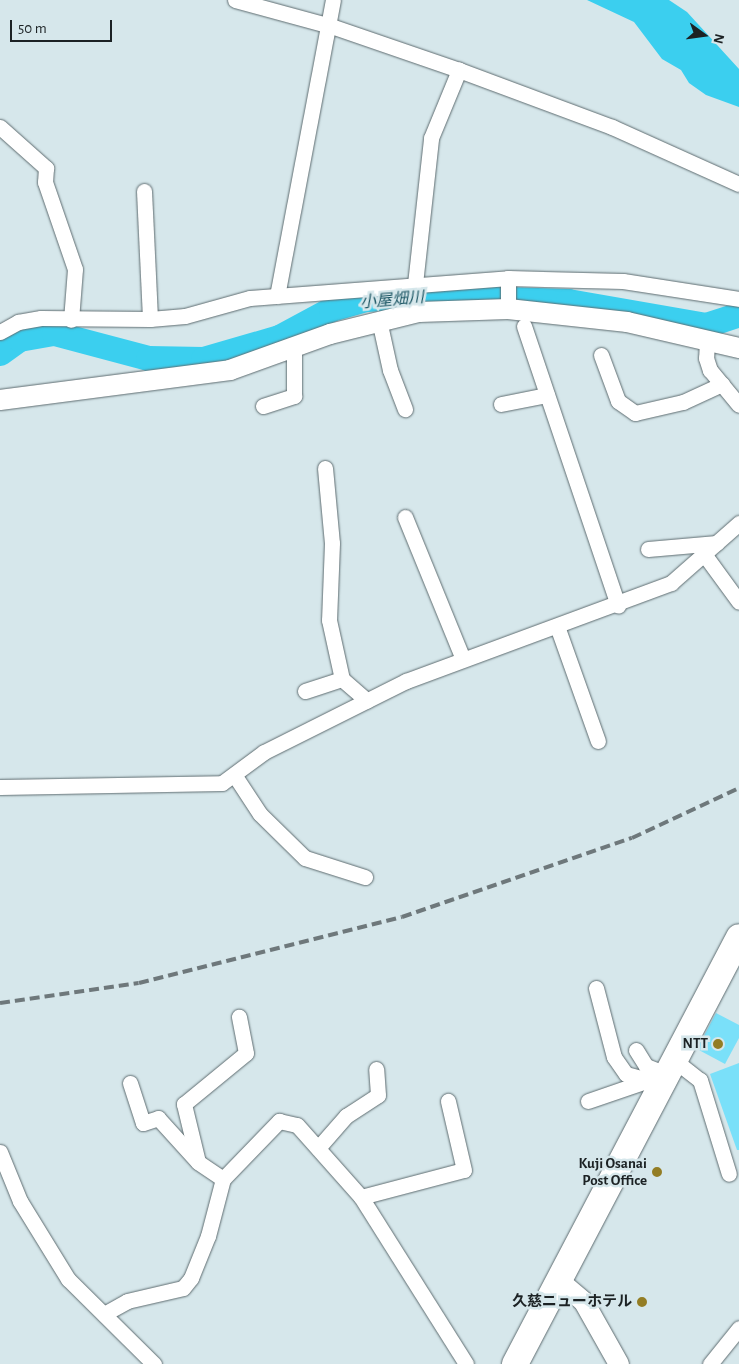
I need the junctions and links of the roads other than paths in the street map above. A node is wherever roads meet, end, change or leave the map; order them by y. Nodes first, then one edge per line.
1 (234, 0) edge
2 (333, 0) edge
3 (330, 26) junction
4 (459, 70) junction
5 (0, 127) edge
6 (739, 184) edge
7 (144, 191) dead end
8 (508, 281) junction
9 (414, 284) junction
10 (277, 296) junction
11 (739, 299) edge
12 (508, 306) junction
13 (150, 319) junction
14 (71, 320) junction
15 (379, 320) junction
16 (524, 326) dead end
17 (0, 332) edge
18 (707, 341) junction
19 (294, 348) junction
20 (739, 348) edge
21 (600, 355) dead end
22 (722, 384) junction
23 (547, 395) junction
24 (0, 400) edge
25 (501, 404) dead end
26 (739, 405) edge
27 (263, 406) dead end
28 (405, 409) dead end
29 (325, 468) dead end
30 (405, 517) dead end
31 (739, 523) edge
32 (717, 542) junction
33 (648, 549) dead end
34 (704, 554) junction
35 (739, 602) edge
36 (618, 606) junction
37 (557, 626) junction
38 (463, 659) junction
39 (342, 679) junction
40 (305, 691) dead end
41 (367, 701) junction
42 (598, 741) dead end
43 (234, 776) junction
44 (0, 787) edge
45 (365, 877) dead end
46 (739, 937) edge
47 (596, 988) dead end
48 (239, 1017) dead end
49 (636, 1050) dead end
50 (376, 1069) dead end
51 (663, 1071) junction
52 (130, 1083) dead end
53 (448, 1101) dead end
54 (588, 1101) dead end
55 (318, 1148) junction
56 (0, 1152) edge
57 (198, 1162) junction
58 (729, 1174) dead end
59 (222, 1180) junction
60 (361, 1197) junction
61 (558, 1280) junction
62 (104, 1314) junction
63 (739, 1328) edge
64 (154, 1364) edge
65 (466, 1364) edge
66 (515, 1364) edge
67 (619, 1364) edge
68 (710, 1364) edge

1 - 3 street
2 - 3 street
3 - 4 street
3 - 10 street
4 - 6 street
4 - 9 street
5 - 14 street
7 - 13 street
8 - 9 street
8 - 11 street
8 - 12 street
9 - 10 street
10 - 13 street
12 - 15 street
12 - 18 street
13 - 14 street
14 - 17 street
15 - 19 street
15 - 28 street
16 - 23 street
18 - 20 street
18 - 22 street
19 - 24 street
19 - 27 street
21 - 22 street
22 - 26 street
23 - 25 street
23 - 36 street
29 - 39 street
30 - 38 street
31 - 32 street
32 - 33 street
32 - 34 street
34 - 35 street
34 - 36 street
36 - 37 street
37 - 38 street
37 - 42 street
38 - 41 street
39 - 40 street
39 - 41 street
41 - 43 street
43 - 44 street
43 - 45 street
46 - 51 highway
47 - 51 street
48 - 57 street
49 - 51 street
50 - 55 street
51 - 54 street
51 - 58 street
51 - 61 highway
52 - 57 street
53 - 60 street
55 - 59 street
55 - 60 street
56 - 62 street
57 - 59 street
59 - 62 street
60 - 65 street
61 - 66 highway
61 - 67 street
62 - 64 street
63 - 68 street

